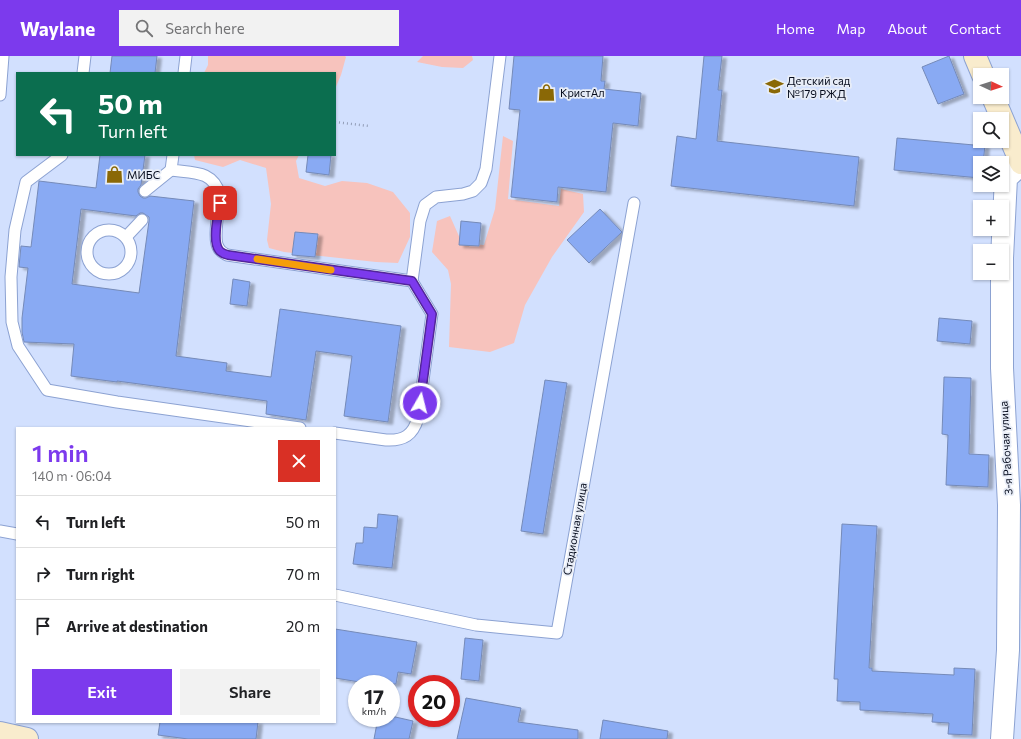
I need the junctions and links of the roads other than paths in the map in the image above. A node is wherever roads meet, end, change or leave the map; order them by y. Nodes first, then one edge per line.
1 (4, 56) edge
2 (85, 56) edge
3 (186, 56) edge
4 (500, 56) edge
5 (975, 56) edge
6 (980, 68) edge
7 (83, 72) edge
8 (184, 72) edge
9 (0, 95) edge
10 (996, 104) edge
11 (61, 156) edge
12 (173, 156) edge
13 (1021, 163) edge
14 (171, 170) junction
15 (145, 191) dead end
16 (634, 203) dead end
17 (142, 220) dead end
18 (126, 237) junction
19 (412, 281) junction
20 (293, 427) edge
21 (336, 433) edge
22 (0, 531) edge
23 (16, 534) edge
24 (336, 595) edge
25 (0, 733) edge
26 (27, 739) edge
27 (1002, 739) edge

1 - 9 lane
2 - 7 lane
3 - 8 lane
4 - 19 lane
5 - 6 street
10 - 13 street
11 - 20 lane
12 - 14 lane
13 - 27 street, 3-я Рабочая улица
14 - 15 lane
14 - 19 lane
16 - 24 lane, Стадионная улица
17 - 18 lane
18 - 18 lane
19 - 21 lane
22 - 23 lane
25 - 26 street

